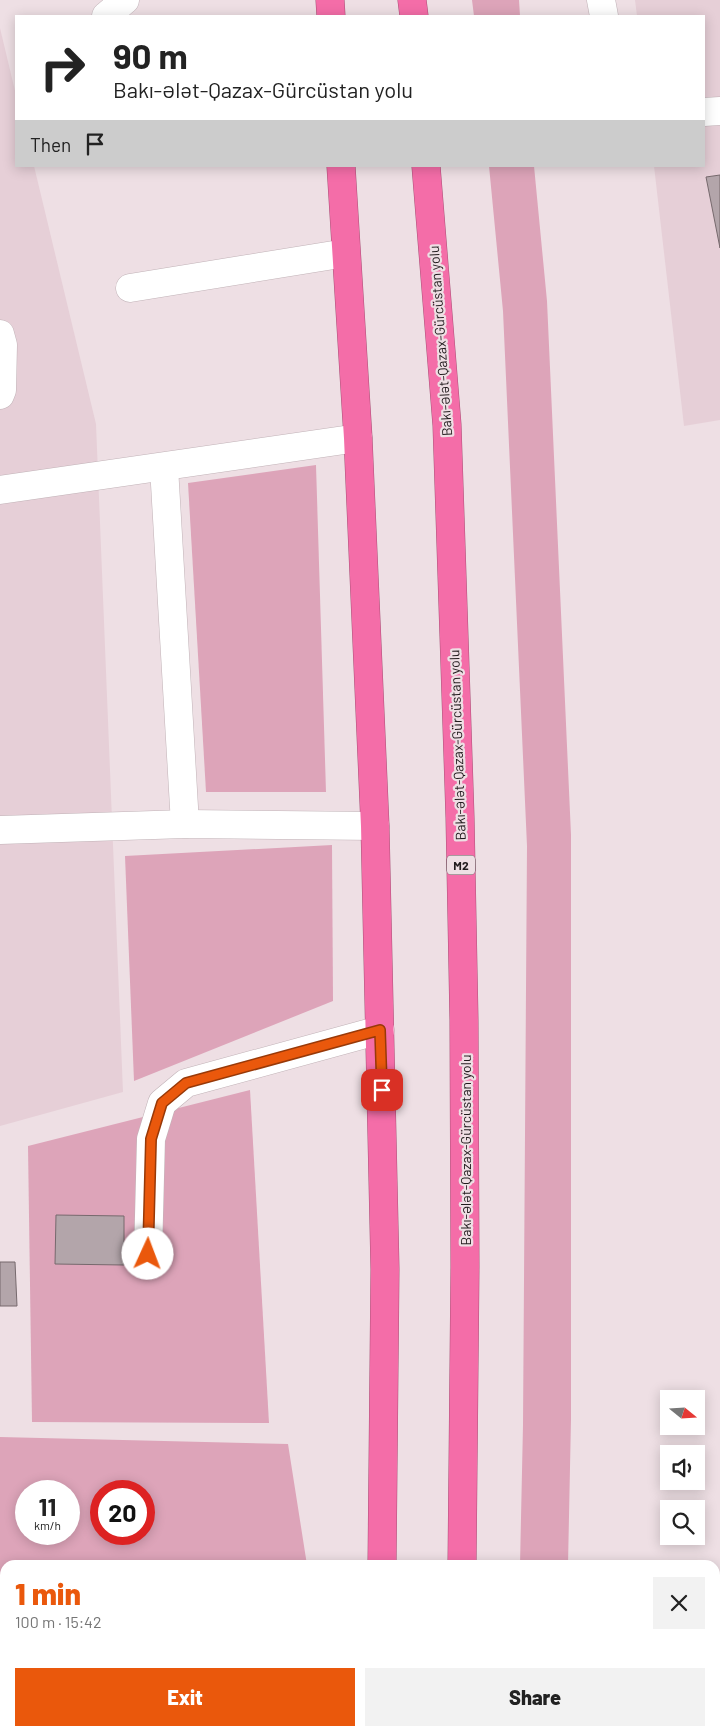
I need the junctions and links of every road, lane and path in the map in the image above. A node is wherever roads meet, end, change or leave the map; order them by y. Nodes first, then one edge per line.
1 (125, 0) edge
2 (330, 0) edge
3 (412, 0) edge
4 (601, 0) edge
5 (107, 15) edge
6 (331, 15) edge
7 (414, 15) edge
8 (604, 15) edge
9 (720, 111) edge
10 (705, 112) edge
11 (341, 167) edge
12 (426, 167) edge
13 (346, 253) junction
14 (130, 288) dead end
15 (0, 334) edge
16 (0, 395) edge
17 (358, 438) junction
18 (164, 467) junction
19 (0, 490) edge
20 (185, 824) junction
21 (375, 826) junction
22 (0, 830) edge
23 (380, 1030) junction
24 (148, 1254) dead end
25 (382, 1560) edge
26 (462, 1560) edge

1 - 5 lane
2 - 6 highway
3 - 7 highway
4 - 8 lane
9 - 10 lane
11 - 13 highway
12 - 26 highway, Bakı-Ələt-Qazax-Gürcüstan yolu / M2
13 - 14 lane
13 - 17 highway
15 - 16 lane
17 - 18 lane
17 - 21 highway
18 - 19 lane
18 - 20 lane
20 - 21 lane
20 - 22 lane
21 - 23 highway
23 - 24 lane
23 - 25 highway

